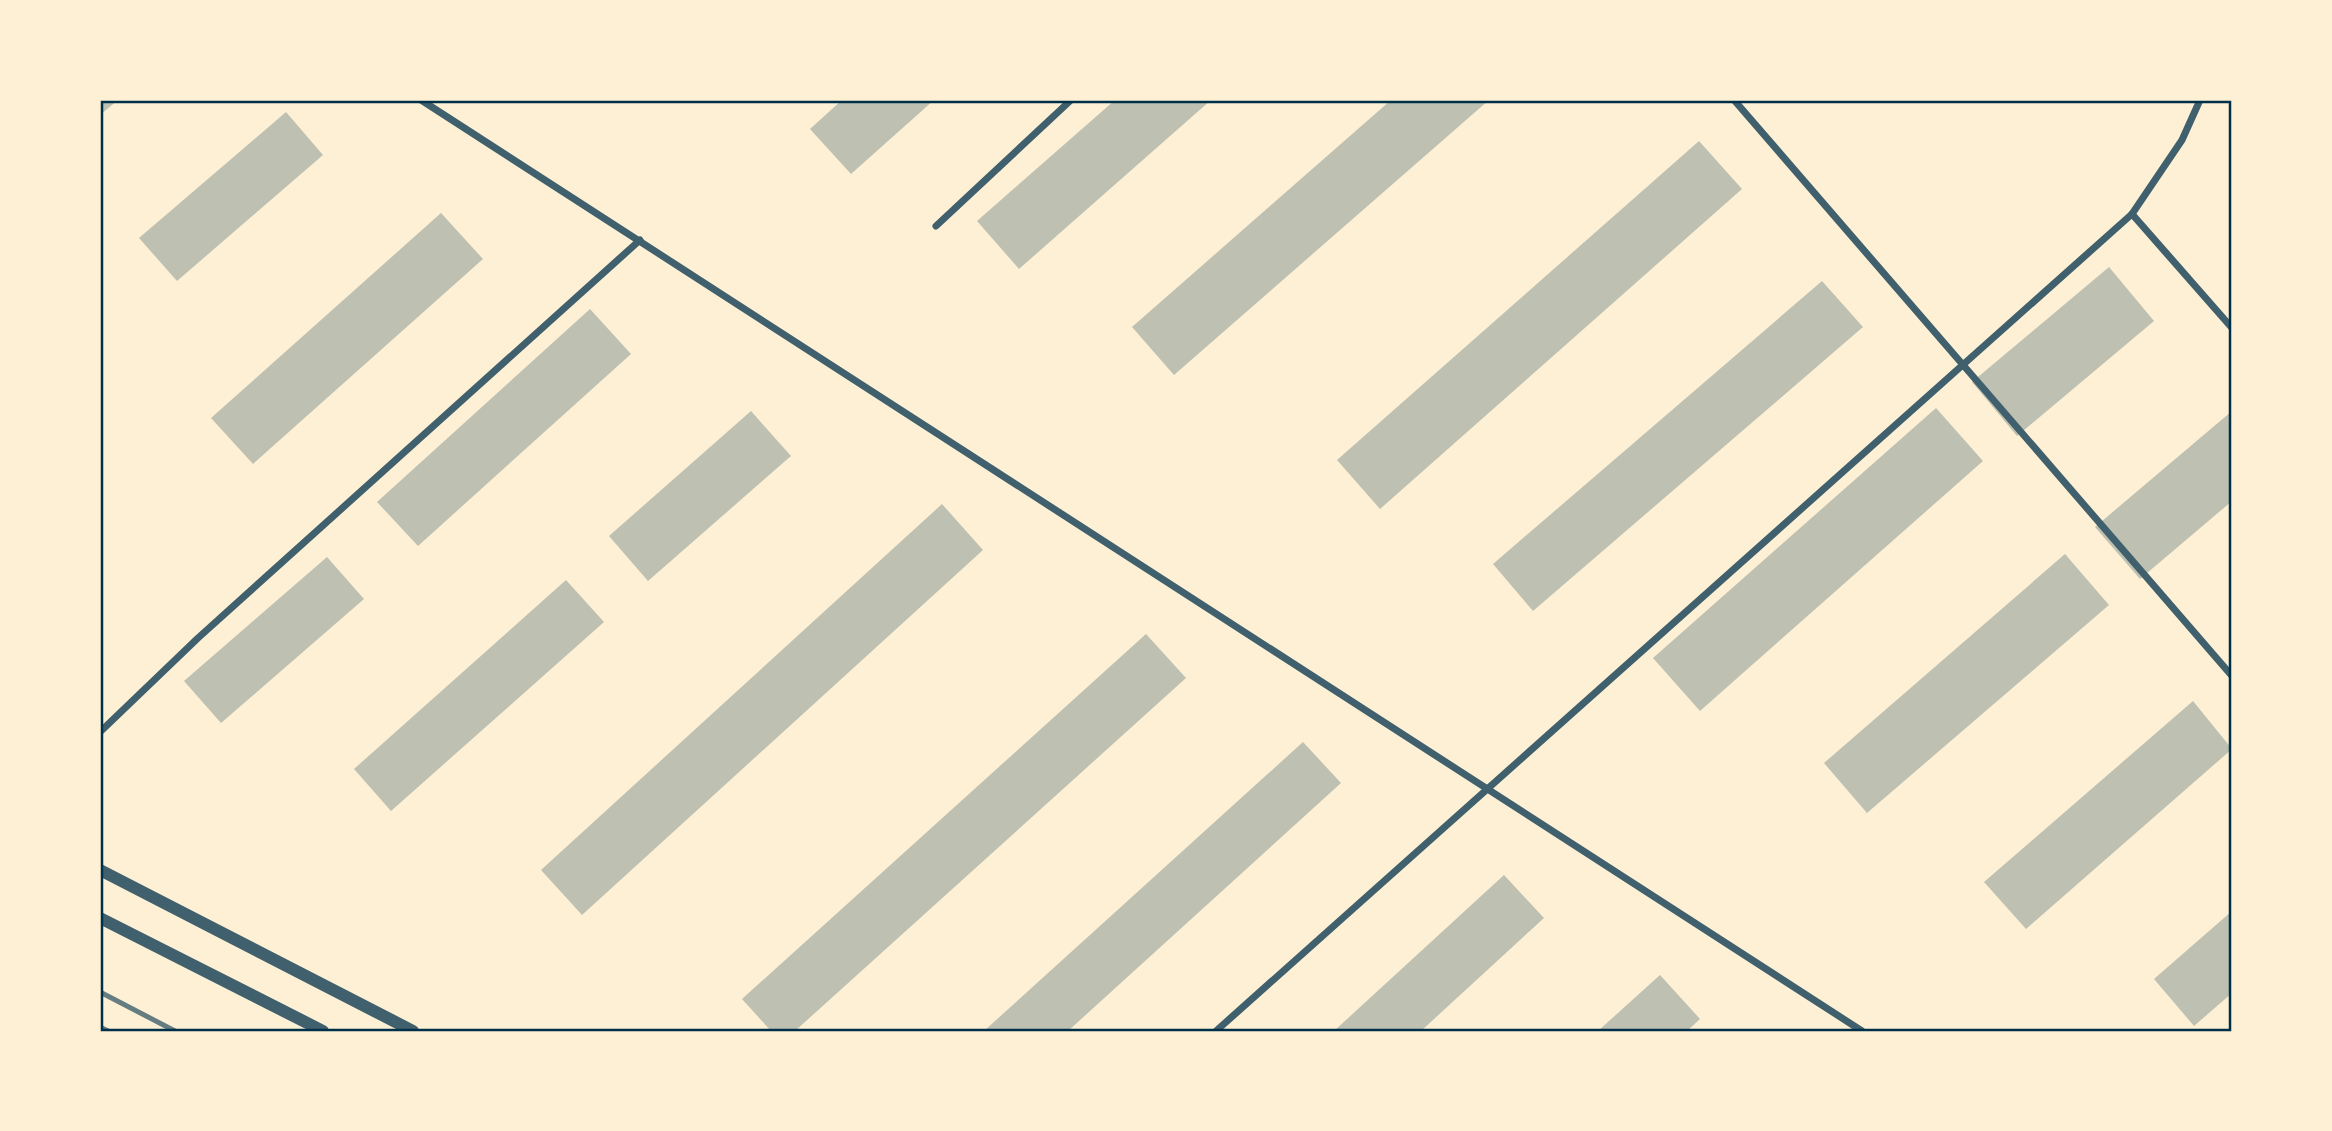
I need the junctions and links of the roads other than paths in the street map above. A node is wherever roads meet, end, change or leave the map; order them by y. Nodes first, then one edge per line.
1 (421, 100) edge
2 (1071, 100) edge
3 (1734, 100) edge
4 (2200, 100) edge
5 (2132, 214) junction
6 (936, 226) dead end
7 (640, 240) junction
8 (2232, 328) edge
9 (1963, 365) junction
10 (2232, 676) edge
11 (100, 732) edge
12 (1488, 789) junction
13 (100, 870) edge
14 (100, 918) edge
15 (323, 1031) edge
16 (414, 1031) edge
17 (1216, 1031) edge
18 (1862, 1031) edge

1 - 7 street
2 - 6 street
3 - 9 street
4 - 5 street
5 - 8 street
5 - 9 street
7 - 11 street
7 - 12 street
9 - 10 street
9 - 12 street
12 - 17 street
12 - 18 street
13 - 16 street
14 - 15 street

